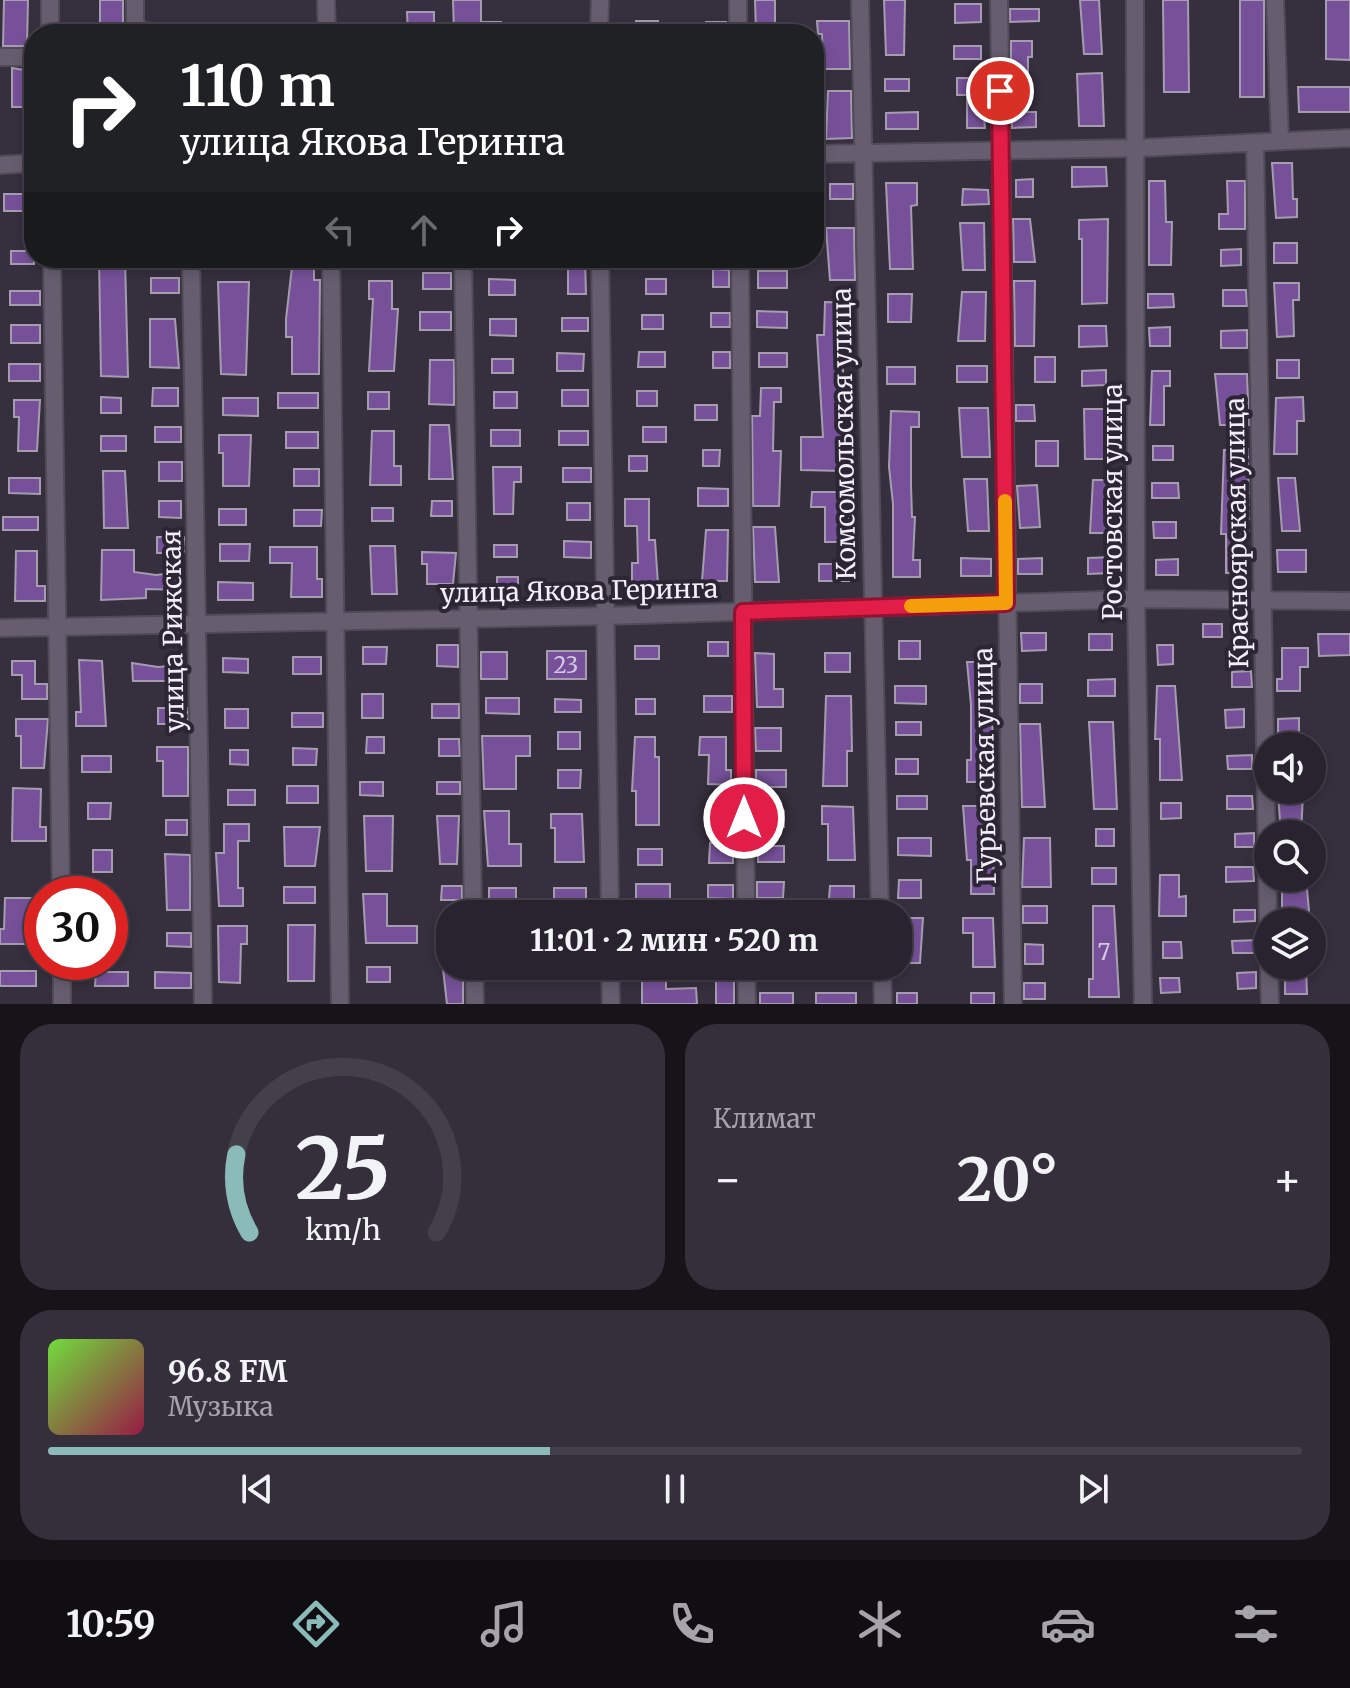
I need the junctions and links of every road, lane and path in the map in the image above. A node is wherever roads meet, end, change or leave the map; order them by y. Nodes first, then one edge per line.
1 (50, 0) edge
2 (135, 0) edge
3 (326, 0) edge
4 (600, 0) edge
5 (738, 0) edge
6 (860, 0) edge
7 (999, 0) edge
8 (1135, 0) edge
9 (1275, 0) edge
10 (50, 24) edge
11 (135, 24) edge
12 (327, 24) edge
13 (599, 24) edge
14 (738, 24) edge
15 (0, 57) edge
16 (24, 57) edge
17 (1350, 138) edge
18 (1280, 141) junction
19 (1255, 143) junction
20 (1138, 148) junction
21 (1001, 151) junction
22 (863, 153) junction
23 (824, 154) edge
24 (24, 164) edge
25 (0, 165) edge
26 (52, 268) edge
27 (191, 268) edge
28 (331, 268) edge
29 (463, 268) edge
30 (600, 268) edge
31 (740, 268) edge
32 (1136, 599) junction
33 (1350, 601) edge
34 (1262, 602) junction
35 (1006, 603) junction
36 (872, 607) junction
37 (743, 612) junction
38 (607, 616) junction
39 (466, 618) junction
40 (337, 620) junction
41 (197, 624) junction
42 (58, 625) junction
43 (0, 628) edge
44 (61, 876) edge
45 (473, 900) edge
46 (610, 900) edge
47 (746, 900) edge
48 (880, 900) edge
49 (1268, 908) edge
50 (62, 980) edge
51 (474, 980) edge
52 (610, 980) edge
53 (746, 980) edge
54 (882, 980) edge
55 (1269, 980) edge
56 (62, 1004) edge
57 (203, 1004) edge
58 (340, 1004) edge
59 (475, 1004) edge
60 (611, 1004) edge
61 (747, 1004) edge
62 (883, 1004) edge
63 (1013, 1004) edge
64 (1143, 1004) edge
65 (1270, 1004) edge

1 - 10 street
2 - 11 street
3 - 12 street
4 - 13 street
5 - 14 street
6 - 22 street, Комсомольская улица
7 - 21 street, Гурьевская улица
8 - 20 street, Ростовская улица
9 - 18 street
15 - 16 street
17 - 18 street
18 - 19 street
19 - 20 street
19 - 34 street, Красноярская улица
20 - 21 street
20 - 32 street, Ростовская улица
21 - 22 street
21 - 35 street, Гурьевская улица
22 - 23 street
22 - 36 street, Комсомольская улица
24 - 25 street
26 - 42 street
27 - 41 street, улица Рижская
28 - 40 street
29 - 39 street
30 - 38 street
31 - 37 street
32 - 34 street, улица Якова Геринга
32 - 35 street, улица Якова Геринга
32 - 64 street, Ростовская улица
33 - 34 street, улица Якова Геринга
34 - 49 street, Красноярская улица
35 - 36 street, улица Якова Геринга
35 - 63 street, Гурьевская улица
36 - 37 street, улица Якова Геринга
36 - 48 street, Комсомольская улица
37 - 38 street, улица Якова Геринга
37 - 47 street
38 - 39 street, улица Якова Геринга
38 - 46 street
39 - 40 street, улица Якова Геринга
39 - 45 street
40 - 41 street, улица Якова Геринга
40 - 58 street
41 - 42 street, улица Якова Геринга
41 - 57 street, улица Рижская
42 - 43 street, улица Якова Геринга
42 - 44 street
50 - 56 street
51 - 59 street
52 - 60 street
53 - 61 street
54 - 62 street
55 - 65 street

